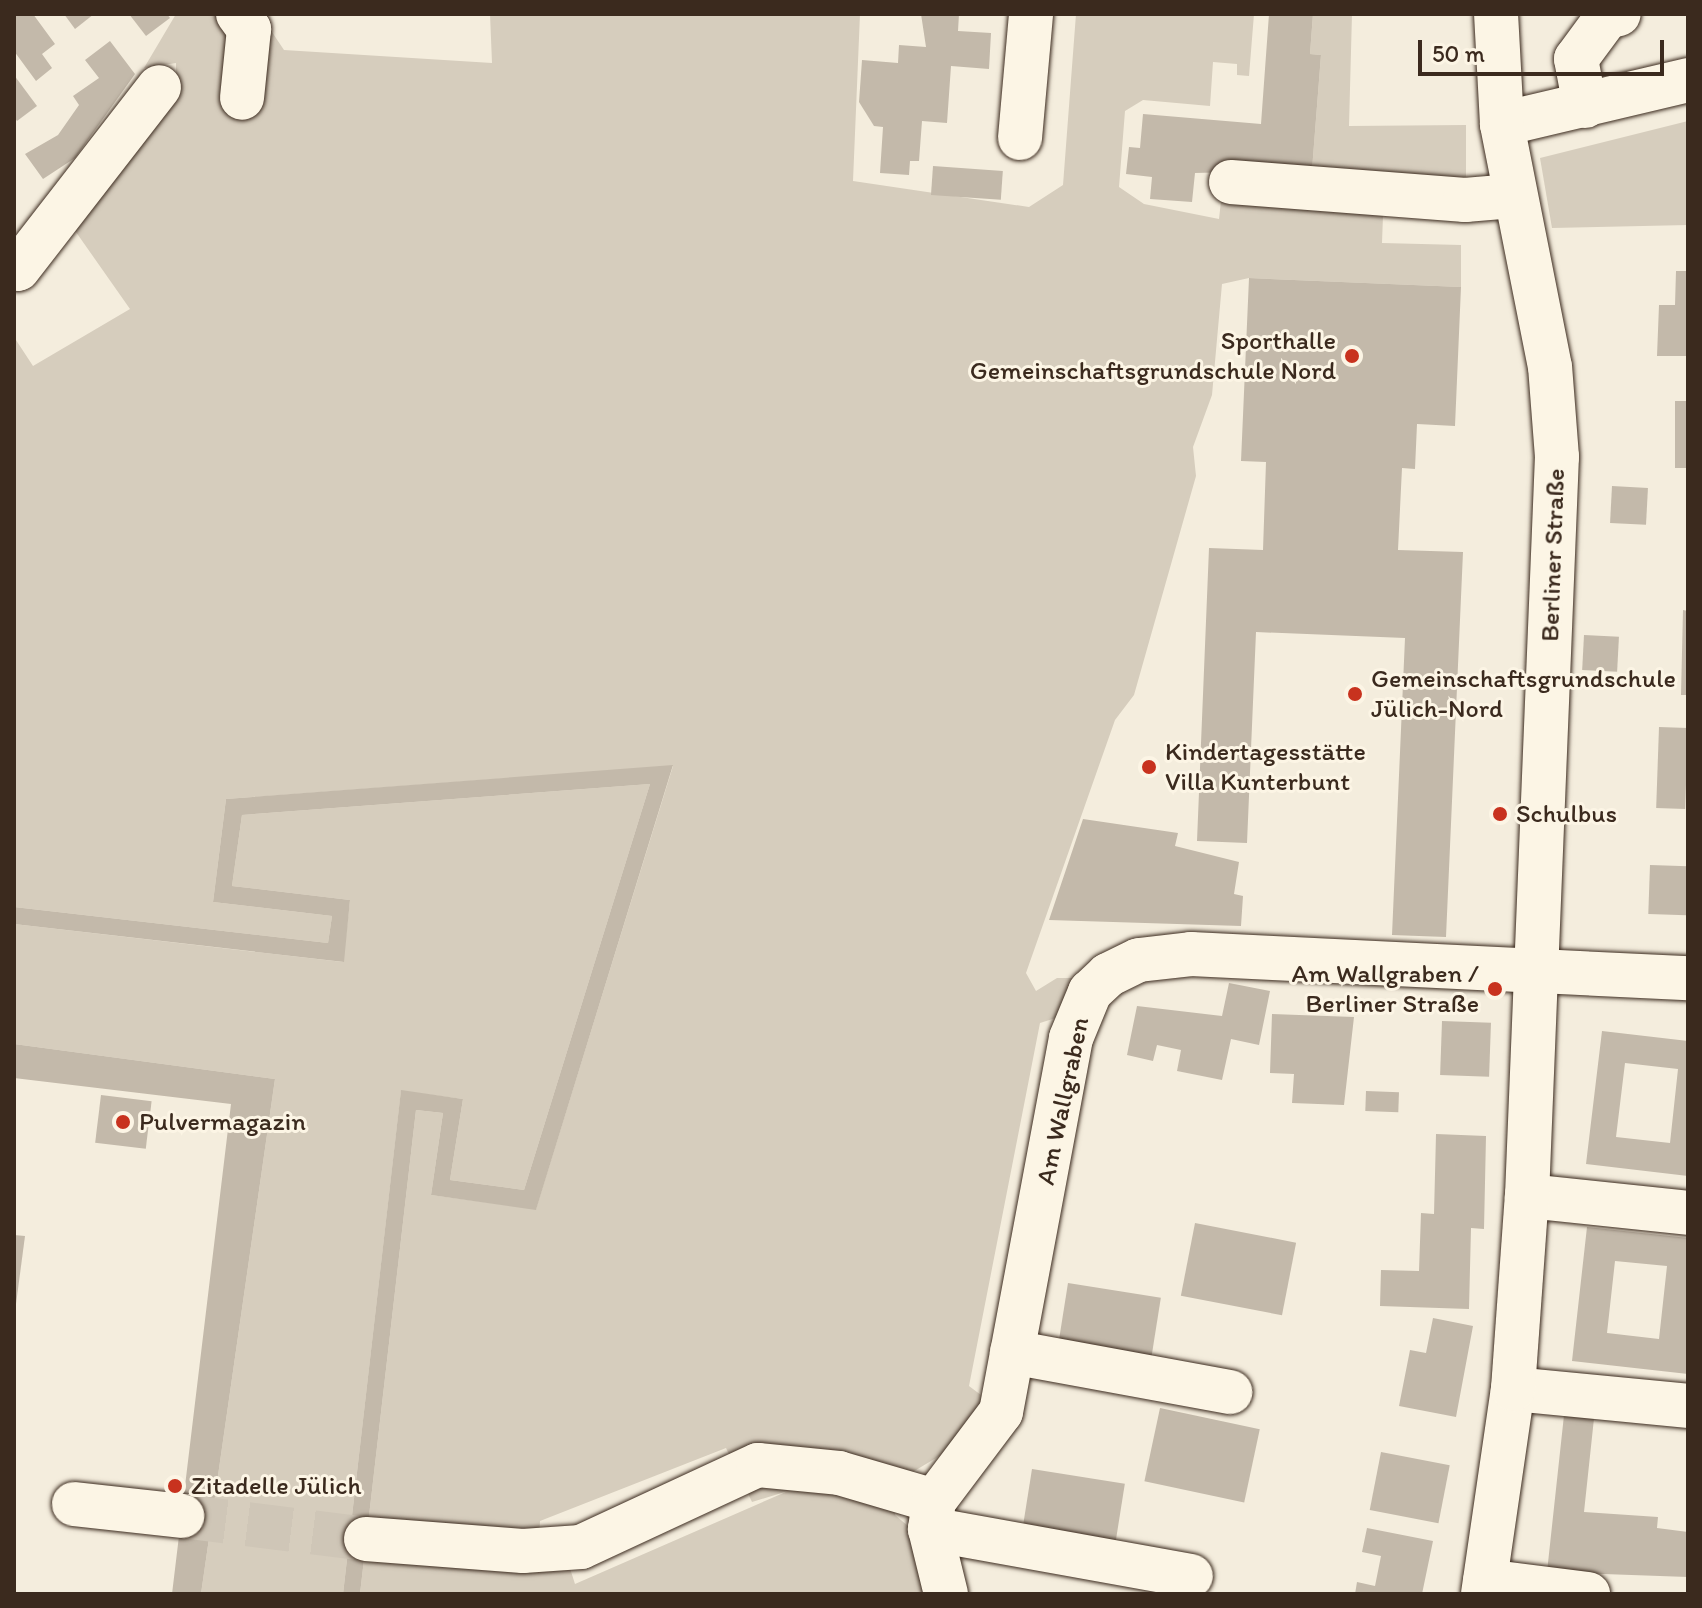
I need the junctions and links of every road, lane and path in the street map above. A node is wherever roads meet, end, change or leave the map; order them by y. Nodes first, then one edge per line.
1 (238, 14) edge
2 (1031, 14) edge
3 (1496, 14) edge
4 (1619, 14) edge
5 (1688, 80) edge
6 (159, 87) dead end
7 (242, 98) dead end
8 (1585, 106) junction
9 (1502, 124) junction
10 (1020, 138) dead end
11 (1231, 182) dead end
12 (1513, 196) junction
13 (14, 264) edge
14 (1537, 968) junction
15 (1688, 978) edge
16 (1527, 1196) junction
17 (1688, 1213) edge
18 (1012, 1352) junction
19 (1513, 1389) junction
20 (1230, 1392) dead end
21 (1688, 1406) edge
22 (74, 1504) dead end
23 (932, 1515) junction
24 (182, 1516) tunnel mouth
25 (366, 1539) tunnel mouth
26 (1191, 1576) dead end
27 (1484, 1587) edge
28 (946, 1594) edge
29 (1588, 1594) edge

1 - 7 street
2 - 10 street
3 - 9 street, Berliner Straße
4 - 8 street
5 - 8 street
6 - 13 street
8 - 9 street
9 - 12 street, Berliner Straße
11 - 12 street
12 - 14 street, Berliner Straße
14 - 15 street, Am Wallgraben
14 - 16 street, Berliner Straße
14 - 18 street, Am Wallgraben
16 - 17 street
16 - 19 street, Berliner Straße
18 - 20 street
18 - 23 street, Am Wallgraben
19 - 21 street
19 - 27 street, Berliner Straße
22 - 24 street
23 - 25 street
23 - 26 street
23 - 28 street
27 - 29 street, Berliner Straße

